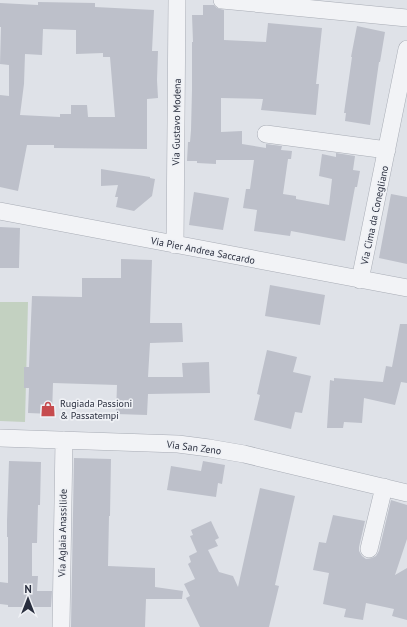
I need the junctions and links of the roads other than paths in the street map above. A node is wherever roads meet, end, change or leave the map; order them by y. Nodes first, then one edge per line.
1 (177, 0) edge
2 (222, 0) edge
3 (407, 18) edge
4 (407, 49) edge
5 (266, 134) dead end
6 (387, 150) junction
7 (0, 211) edge
8 (175, 245) junction
9 (360, 280) junction
10 (407, 288) edge
11 (0, 438) edge
12 (64, 440) junction
13 (384, 487) junction
14 (407, 493) edge
15 (368, 549) dead end
16 (61, 627) edge

1 - 8 street, Via Gustavo Modena
2 - 3 street
4 - 6 street, Via Cima da Conegliano
5 - 6 street
6 - 9 street, Via Cima da Conegliano
7 - 8 street, Via Pier Andrea Saccardo
8 - 9 street, Via Pier Andrea Saccardo
9 - 10 street, Via Pier Andrea Saccardo
11 - 12 street, Via San Zeno
12 - 13 street, Via San Zeno
12 - 16 street, Via Aglaia Anassilide
13 - 14 street, Via San Zeno
13 - 15 street

